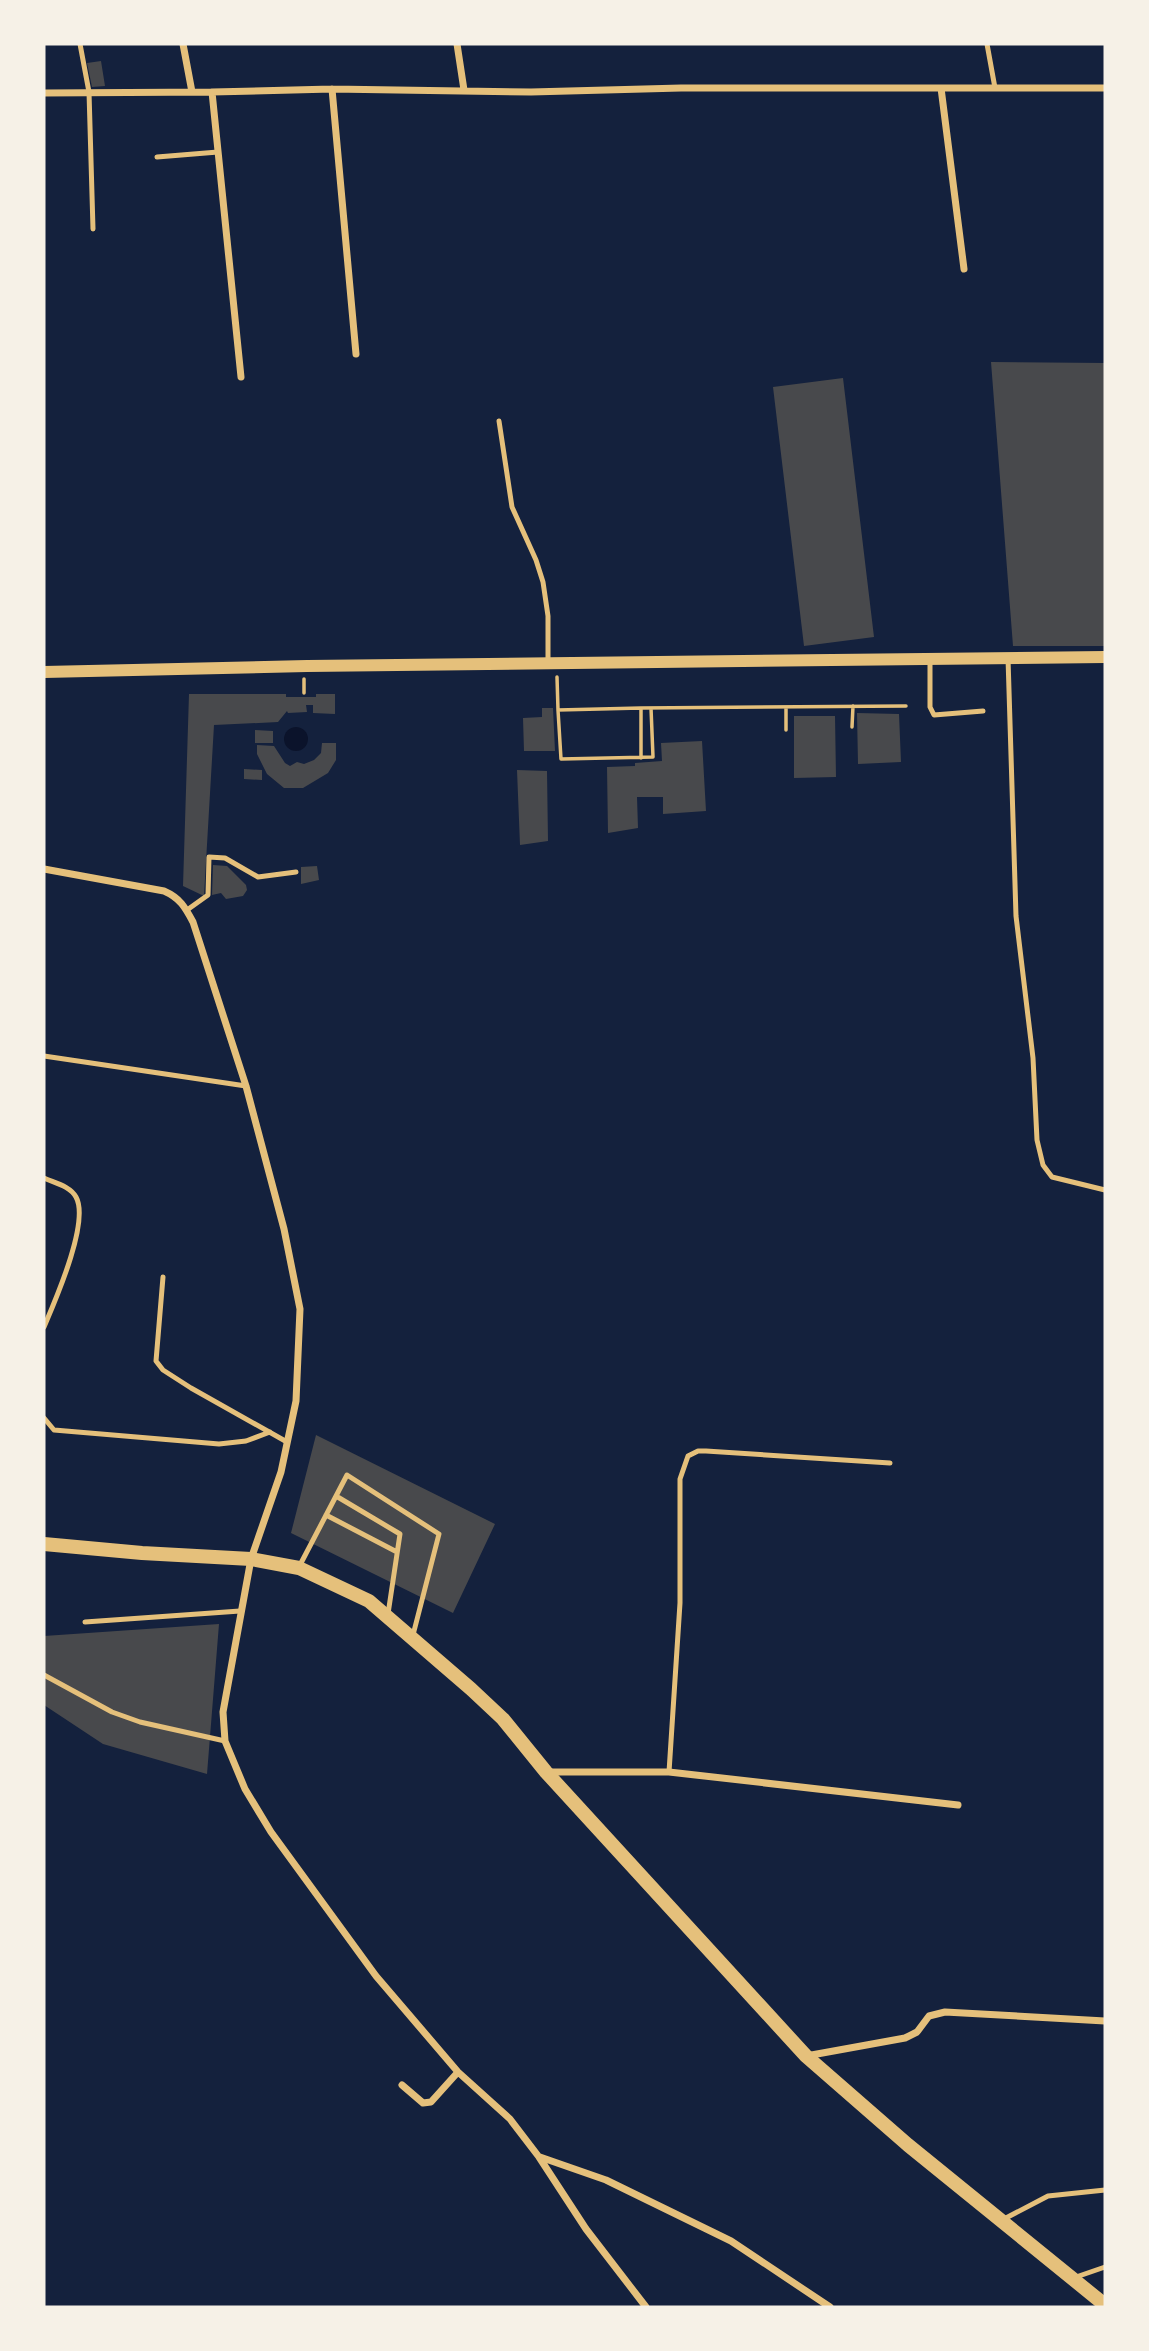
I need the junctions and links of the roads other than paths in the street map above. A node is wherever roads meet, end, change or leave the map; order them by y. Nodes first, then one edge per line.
1 (80, 44) edge
2 (183, 44) edge
3 (457, 44) edge
4 (988, 44) edge
5 (942, 88) junction
6 (995, 88) junction
7 (1105, 88) edge
8 (332, 89) junction
9 (464, 90) junction
10 (89, 92) junction
11 (192, 92) junction
12 (212, 92) junction
13 (44, 93) edge
14 (218, 152) junction
15 (157, 157) dead end
16 (93, 229) dead end
17 (964, 269) dead end
18 (356, 354) dead end
19 (242, 377) dead end
20 (499, 421) dead end
21 (1105, 657) edge
22 (1008, 658) junction
23 (930, 660) junction
24 (552, 664) junction
25 (44, 672) edge
26 (983, 711) dead end
27 (44, 869) edge
28 (296, 872) dead end
29 (187, 910) junction
30 (44, 1056) edge
31 (246, 1086) junction
32 (44, 1178) edge
33 (1105, 1190) edge
34 (163, 1277) dead end
35 (44, 1327) edge
36 (44, 1418) edge
37 (270, 1432) junction
38 (287, 1442) junction
39 (890, 1463) dead end
40 (336, 1496) junction
41 (326, 1516) junction
42 (44, 1544) edge
43 (397, 1552) junction
44 (251, 1559) junction
45 (299, 1568) junction
46 (240, 1611) junction
47 (388, 1617) junction
48 (85, 1622) dead end
49 (412, 1638) junction
50 (44, 1675) edge
51 (225, 1741) junction
52 (546, 1772) junction
53 (669, 1772) junction
54 (958, 1805) dead end
55 (1105, 2021) edge
56 (806, 2056) junction
57 (458, 2072) junction
58 (402, 2085) dead end
59 (539, 2157) junction
60 (1105, 2190) edge
61 (1001, 2221) junction
62 (1105, 2267) edge
63 (1073, 2278) junction
64 (1105, 2305) edge
65 (646, 2307) edge
66 (830, 2307) edge

1 - 10 lane
2 - 11 street
3 - 9 street
4 - 6 lane
5 - 6 street
5 - 9 street
5 - 17 street
6 - 7 street
8 - 9 street
8 - 12 street
8 - 18 street
10 - 11 street
10 - 13 street
10 - 16 lane
11 - 12 street
12 - 14 street
14 - 15 lane
14 - 19 street
20 - 24 lane
21 - 22 street
22 - 23 street
22 - 33 lane
23 - 24 street
23 - 26 lane
24 - 25 street
27 - 29 street
28 - 29 lane
29 - 31 street
30 - 31 lane
31 - 38 street
32 - 35 lane
34 - 37 lane
36 - 37 lane
37 - 38 lane
38 - 44 street
39 - 53 lane
40 - 41 lane
40 - 43 lane
40 - 49 lane
41 - 43 lane
41 - 45 lane
42 - 44 main road
43 - 47 lane
44 - 45 main road
44 - 46 street
45 - 47 main road
46 - 48 lane
46 - 51 street
47 - 49 main road
49 - 52 main road
50 - 51 lane
51 - 57 street
52 - 53 street
52 - 56 main road
53 - 54 street
55 - 56 street
56 - 61 main road
57 - 58 street
57 - 59 street
59 - 65 street
59 - 66 street
60 - 61 lane
61 - 63 main road
62 - 63 lane
63 - 64 main road

